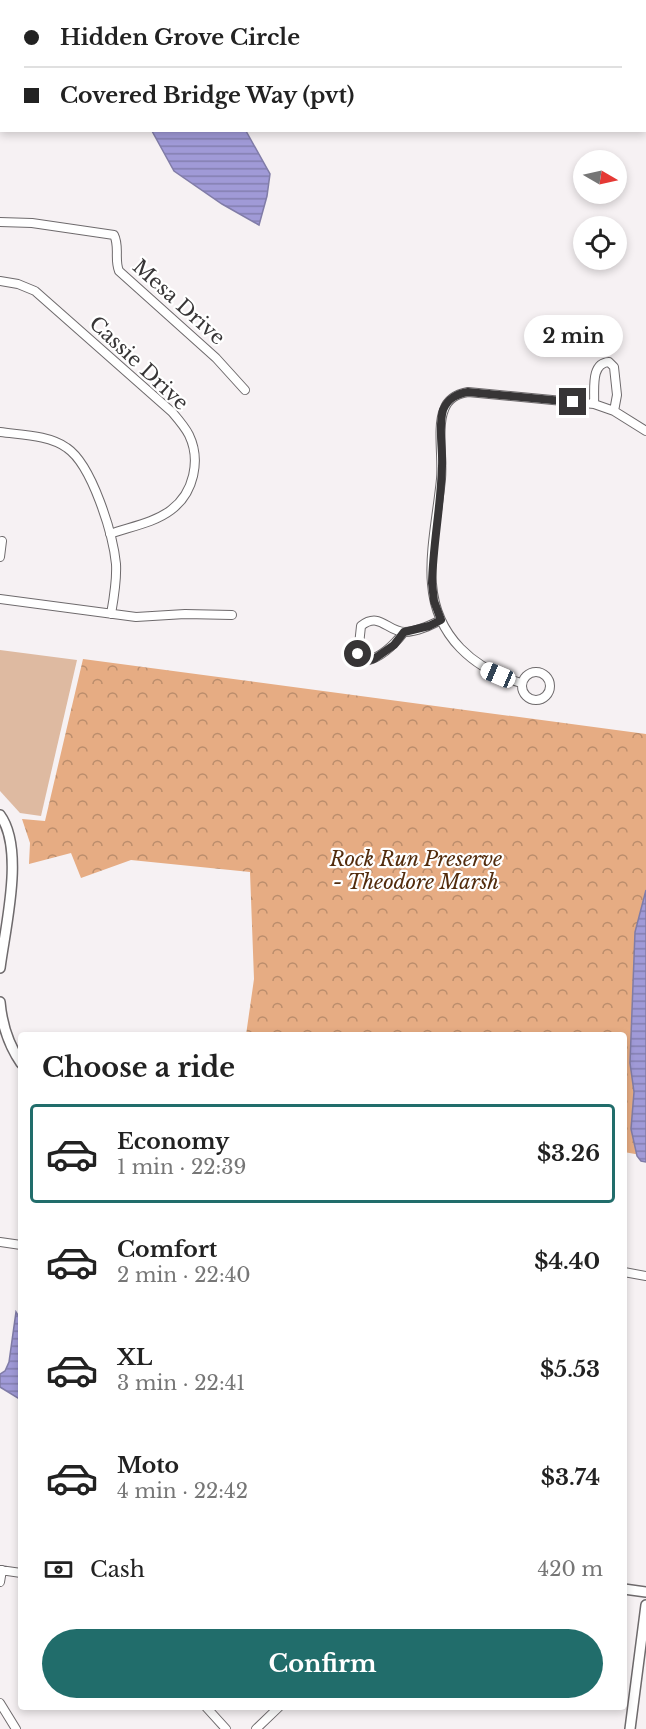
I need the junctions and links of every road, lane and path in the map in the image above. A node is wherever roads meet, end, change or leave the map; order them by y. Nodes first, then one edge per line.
1 (0, 222) edge
2 (0, 281) edge
3 (245, 390) dead end
4 (594, 404) junction
5 (614, 411) junction
6 (646, 431) edge
7 (0, 432) edge
8 (110, 534) junction
9 (2, 541) dead end
10 (0, 557) edge
11 (0, 599) edge
12 (111, 614) junction
13 (232, 615) dead end
14 (441, 620) junction
15 (404, 632) junction
16 (521, 683) dead end
17 (0, 815) edge
18 (0, 969) edge
19 (0, 1002) edge
20 (10, 1047) junction
21 (0, 1052) edge
22 (18, 1059) edge
23 (0, 1242) edge
24 (18, 1245) edge
25 (627, 1273) edge
26 (646, 1276) edge
27 (1, 1570) edge
28 (18, 1573) edge
29 (0, 1582) edge
30 (627, 1589) edge
31 (646, 1592) edge
32 (646, 1605) edge
33 (0, 1703) edge
34 (209, 1710) edge
35 (276, 1710) edge
36 (16, 1729) edge
37 (226, 1729) edge
38 (256, 1729) edge
39 (630, 1729) edge

1 - 3 street, Mesa Drive
2 - 8 street, Cassie Drive
4 - 5 street
4 - 5 street
4 - 14 street
5 - 6 street
7 - 8 street
8 - 12 street
9 - 10 street
11 - 12 street
12 - 13 street
14 - 15 street
14 - 16 street
15 - 15 street
17 - 18 street
19 - 20 street
20 - 21 street
20 - 22 street
23 - 24 street
25 - 26 street
27 - 28 street
27 - 29 street
30 - 31 street
32 - 39 street
33 - 36 street
34 - 37 street
35 - 38 street

